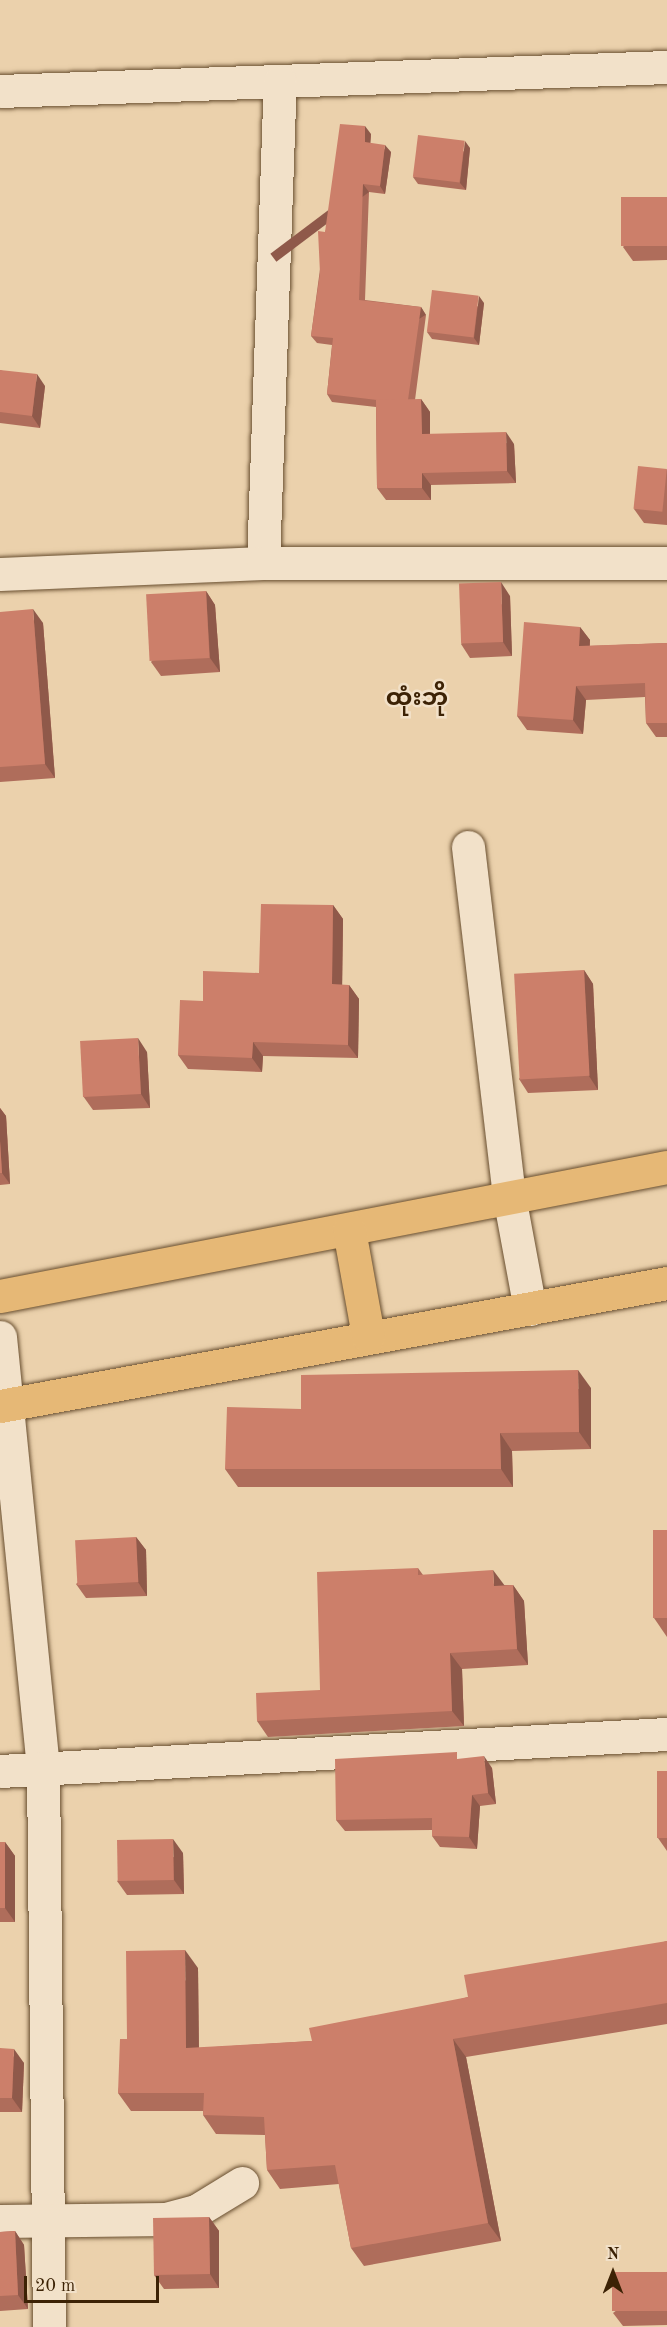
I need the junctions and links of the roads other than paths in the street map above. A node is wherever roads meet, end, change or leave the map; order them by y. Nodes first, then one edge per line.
1 (667, 67) edge
2 (280, 82) junction
3 (0, 91) edge
4 (263, 563) junction
5 (667, 563) edge
6 (0, 574) edge
7 (468, 847) dead end
8 (667, 1167) edge
9 (509, 1196) junction
10 (350, 1230) junction
11 (667, 1283) edge
12 (0, 1296) edge
13 (530, 1309) junction
14 (368, 1336) junction
15 (0, 1337) edge
16 (4, 1405) edge
17 (667, 1734) edge
18 (43, 1768) junction
19 (0, 1771) edge
20 (242, 2183) dead end
21 (45, 2219) junction
22 (0, 2221) edge
23 (49, 2327) edge

1 - 2 street
2 - 3 street
2 - 4 street
4 - 5 street
4 - 6 street
7 - 9 street
8 - 9 main road
9 - 10 main road
9 - 13 street
10 - 12 main road
10 - 14 main road
11 - 13 main road
13 - 14 main road
14 - 16 main road
15 - 16 street
16 - 18 street
17 - 18 street
18 - 19 street
18 - 21 street
20 - 21 street
21 - 22 street
21 - 23 street

